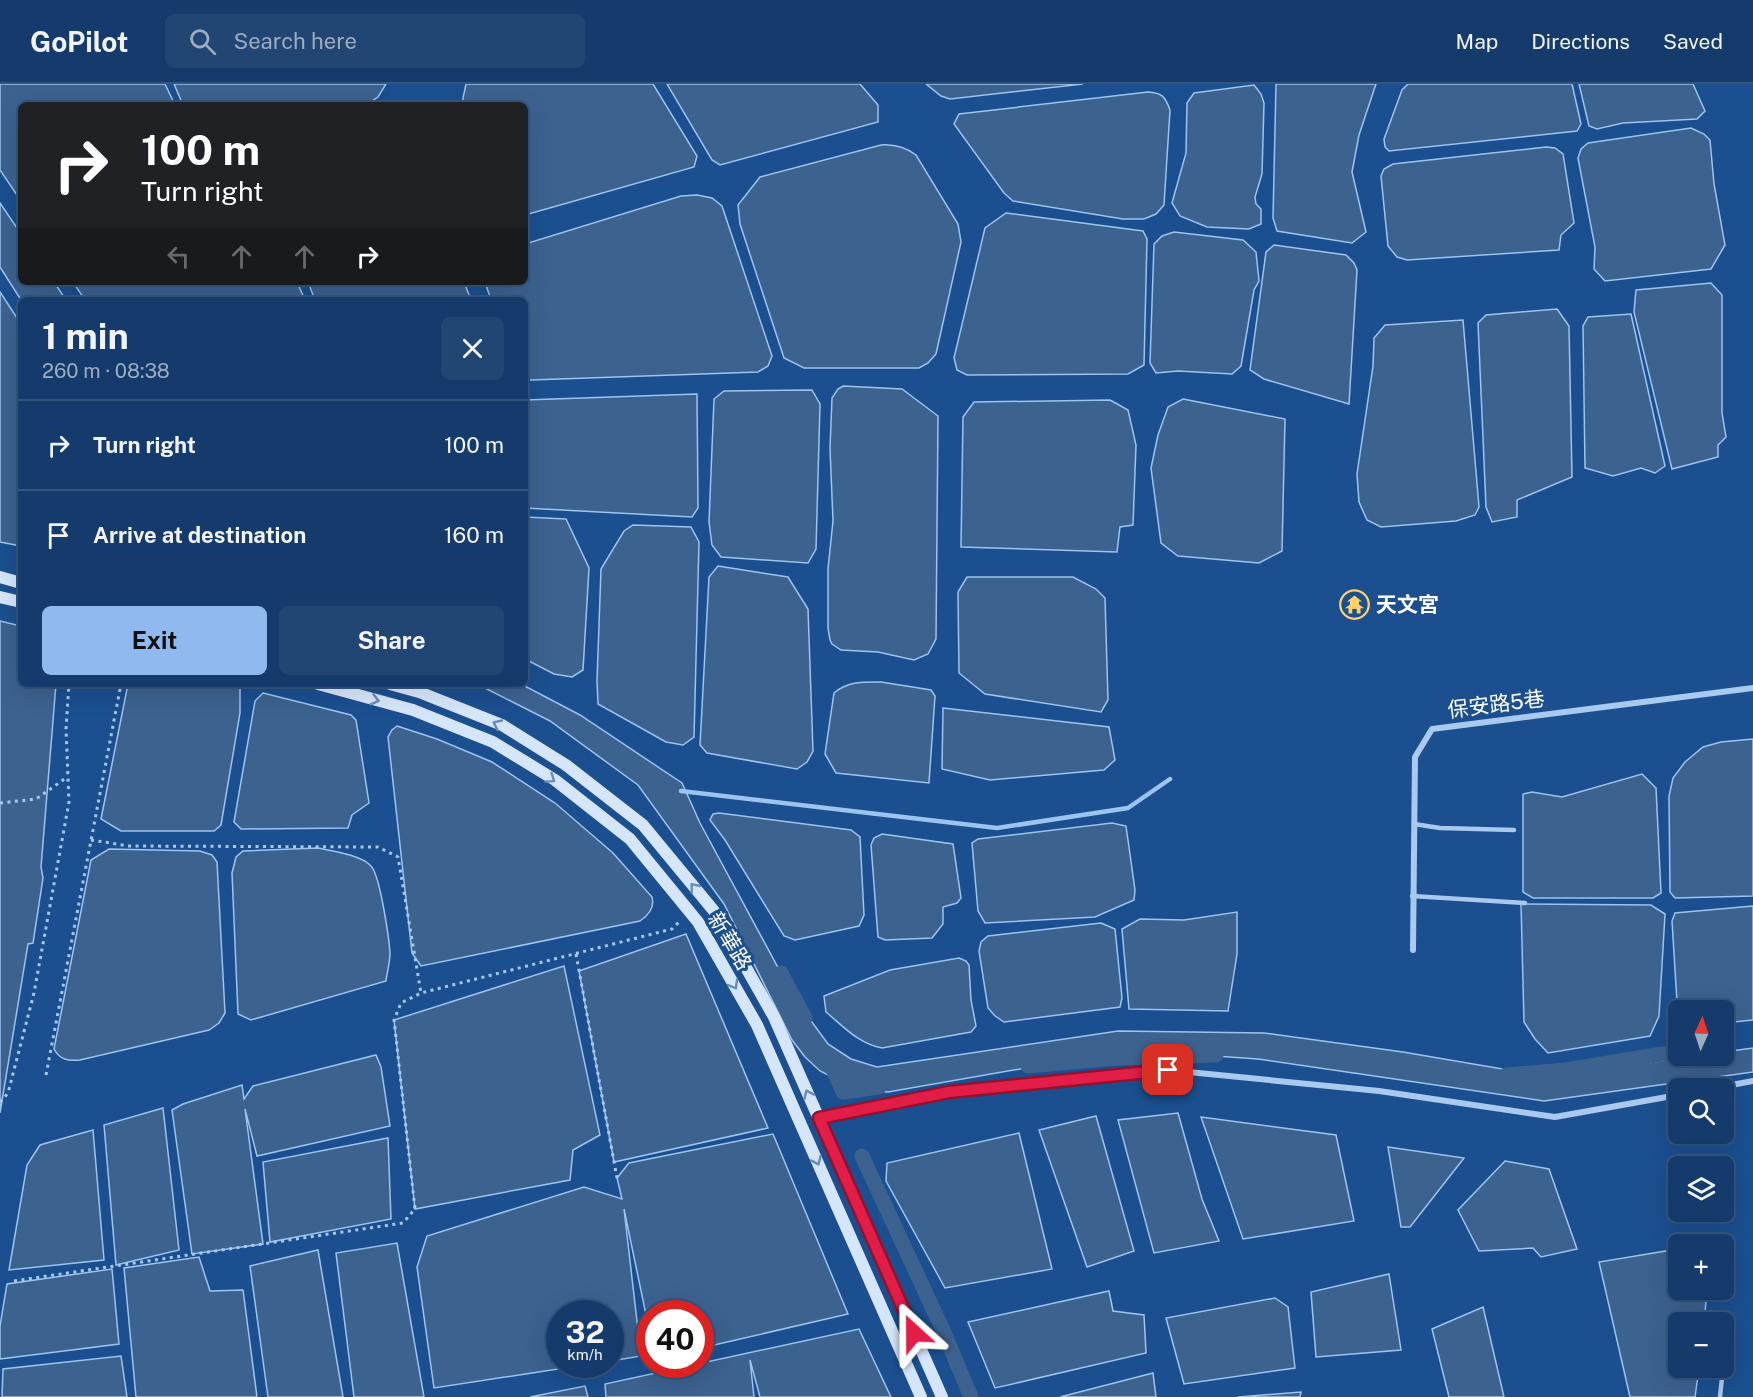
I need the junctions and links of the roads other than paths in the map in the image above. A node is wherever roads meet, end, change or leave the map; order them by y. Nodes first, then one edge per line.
1 (0, 577) edge
2 (18, 582) edge
3 (0, 597) edge
4 (18, 601) edge
5 (329, 687) edge
6 (401, 687) edge
7 (1753, 688) edge
8 (1414, 824) junction
9 (1514, 830) dead end
10 (1412, 896) junction
11 (1525, 903) dead end
12 (1413, 950) dead end
13 (1753, 1081) edge
14 (1734, 1085) edge
15 (1668, 1097) edge
16 (819, 1118) junction
17 (1723, 1378) edge
18 (921, 1397) edge
19 (942, 1397) edge
20 (1720, 1397) edge

1 - 2 street
3 - 4 street
5 -> 18 street, 新華路
16 -> 6 street, 新華路
7 - 8 street, 保安路5巷
8 - 9 lane
8 - 10 street, 保安路5巷
10 - 11 lane
10 - 12 street, 保安路5巷
13 - 14 street
15 - 16 street
16 - 19 street, 新華路
17 - 20 lane

